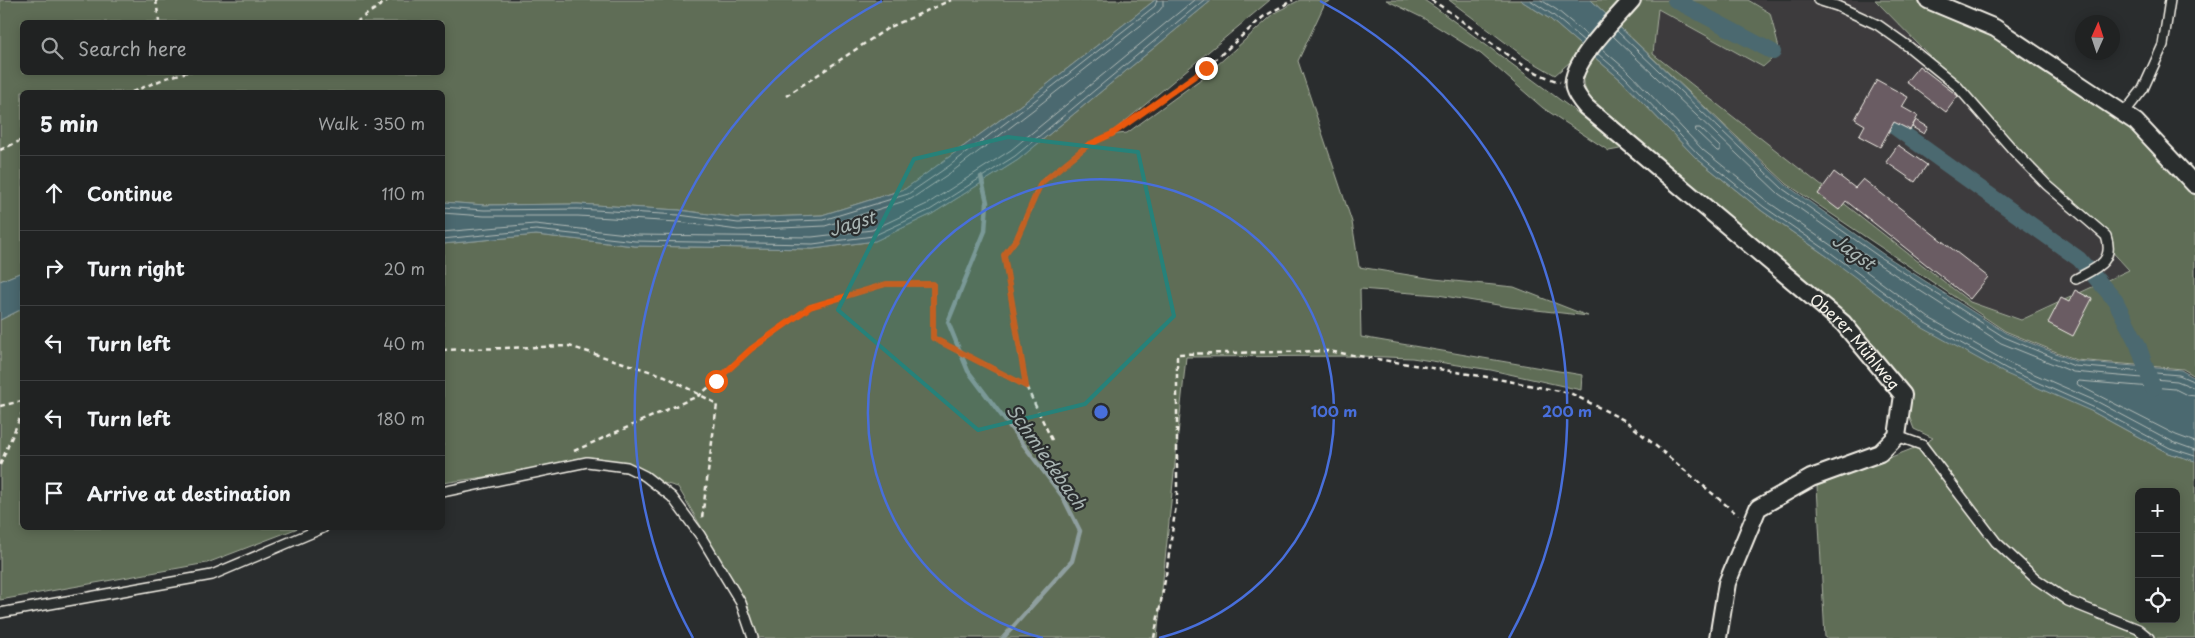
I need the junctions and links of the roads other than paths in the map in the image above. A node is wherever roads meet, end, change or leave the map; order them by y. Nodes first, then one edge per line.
1 (1632, 0) edge
2 (1818, 0) edge
3 (1928, 0) edge
4 (2170, 0) edge
5 (2124, 113) junction
6 (2195, 185) edge
7 (2076, 279) dead end
8 (1897, 436) junction
9 (445, 491) edge
10 (318, 530) edge
11 (0, 613) edge
12 (753, 638) edge
13 (1718, 638) edge
14 (2149, 638) edge

1 - 8 street, Oberer Mühlweg
2 - 7 lane
3 - 5 street
4 - 5 lane
5 - 6 street
8 - 13 street
8 - 14 lane
9 - 12 lane
10 - 11 lane

